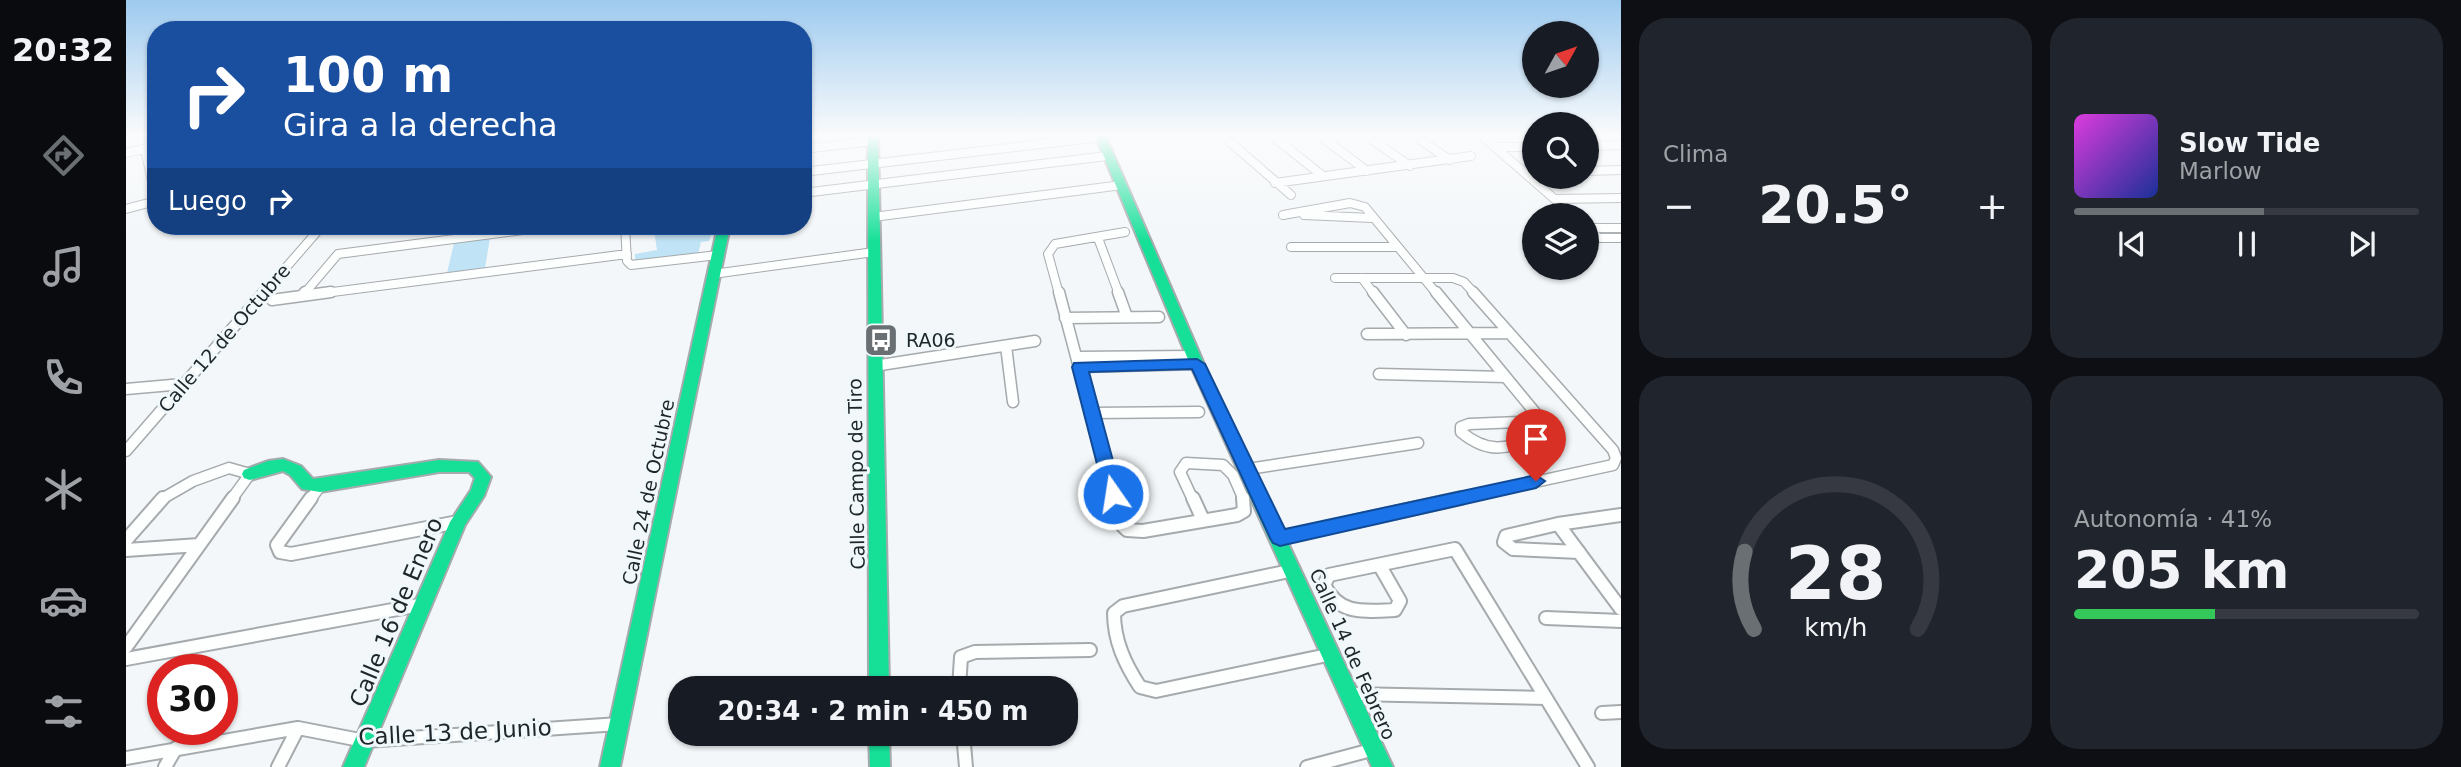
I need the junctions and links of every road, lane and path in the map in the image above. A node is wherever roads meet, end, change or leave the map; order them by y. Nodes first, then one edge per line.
1 (873, 171) edge
2 (987, 171) edge
3 (1115, 171) edge
4 (1262, 171) edge
5 (1316, 171) edge
6 (1367, 171) edge
7 (1323, 176) junction
8 (1275, 183) junction
9 (871, 185) junction
10 (1122, 185) junction
11 (1543, 189) edge
12 (812, 192) edge
13 (1291, 195) dead end
14 (1621, 198) edge
15 (1555, 199) junction
16 (147, 203) edge
17 (1560, 203) edge
18 (126, 209) edge
19 (873, 217) junction
20 (1372, 218) junction
21 (1599, 228) edge
22 (1621, 228) edge
23 (1125, 232) dead end
24 (314, 235) edge
25 (485, 235) edge
26 (626, 235) edge
27 (722, 235) edge
28 (1098, 238) junction
29 (1599, 238) edge
30 (1621, 238) edge
31 (1292, 247) dead end
32 (1397, 247) junction
33 (874, 251) junction
34 (627, 254) junction
35 (718, 255) junction
36 (713, 274) junction
37 (1335, 278) dead end
38 (1362, 278) junction
39 (1423, 278) junction
40 (302, 296) junction
41 (272, 300) dead end
42 (1126, 317) junction
43 (1159, 317) dead end
44 (1066, 318) junction
45 (1508, 333) junction
46 (1367, 334) dead end
47 (1406, 335) junction
48 (1471, 335) junction
49 (1035, 341) dead end
50 (1006, 346) junction
51 (1195, 360) junction
52 (1079, 362) junction
53 (874, 366) junction
54 (1379, 374) dead end
55 (1505, 377) junction
56 (183, 384) junction
57 (126, 389) edge
58 (1013, 402) dead end
59 (1199, 412) dead end
60 (1093, 413) junction
61 (1542, 421) junction
62 (130, 442) edge
63 (1418, 443) dead end
64 (126, 451) edge
65 (1618, 459) edge
66 (1248, 469) junction
67 (250, 474) junction
68 (320, 486) junction
69 (1621, 515) edge
70 (1203, 520) junction
71 (458, 522) junction
72 (1558, 524) junction
73 (1280, 538) junction
74 (126, 540) edge
75 (199, 545) junction
76 (126, 550) edge
77 (1579, 552) junction
78 (1380, 566) junction
79 (1294, 570) junction
80 (425, 604) junction
81 (1621, 609) edge
82 (1546, 618) dead end
83 (1621, 621) edge
84 (126, 647) edge
85 (1090, 650) dead end
86 (1332, 654) junction
87 (126, 659) edge
88 (879, 676) edge
89 (958, 676) edge
90 (1350, 694) junction
91 (1546, 698) junction
92 (1621, 712) edge
93 (1602, 713) dead end
94 (619, 724) junction
95 (298, 729) junction
96 (365, 741) junction
97 (879, 746) edge
98 (964, 746) edge
99 (176, 748) junction
100 (1375, 749) junction
101 (126, 758) edge
102 (165, 767) edge
103 (278, 767) edge
104 (353, 767) edge
105 (610, 767) edge
106 (880, 767) edge
107 (966, 767) edge
108 (1307, 767) edge
109 (1383, 767) edge
110 (1588, 767) edge

1 - 9 street, Calle Campo de Tiro
2 - 9 street
3 - 10 street, Calle 14 de Febrero
4 - 8 street
5 - 7 street
6 - 7 street
7 - 8 street
8 - 13 street
9 - 12 street
9 - 19 street, Calle Campo de Tiro
10 - 19 street
10 - 51 street, Calle 14 de Febrero
11 - 15 street
14 - 15 street
15 - 17 street
16 - 18 street
19 - 33 street, Calle Campo de Tiro
20 - 20 street
20 - 32 street
21 - 22 street
23 - 28 street
24 - 56 street, Calle 12 de Octubre
25 - 40 street
26 - 34 street
27 - 35 street, Calle 24 de Octubre
28 - 42 street
28 - 44 street
29 - 30 street
31 - 32 street
32 - 39 street
33 - 36 street
33 - 53 street, Calle Campo de Tiro
34 - 35 street
34 - 40 street
35 - 36 street, Calle 24 de Octubre
36 - 94 street, Calle 24 de Octubre
37 - 38 street
38 - 39 street
38 - 47 street
39 - 45 street
39 - 48 street
40 - 41 street
42 - 43 street
42 - 44 street
44 - 52 street
45 - 48 street
45 - 65 street
46 - 47 street
47 - 48 street
48 - 55 street
49 - 50 street
50 - 53 street
50 - 58 street
51 - 52 street
51 - 66 street, Calle 14 de Febrero
52 - 60 street
53 - 88 street, Calle Campo de Tiro
54 - 55 street
55 - 61 street
56 - 57 street
56 - 62 street, Calle 12 de Octubre
59 - 60 street
60 - 70 street
61 - 61 street
62 - 64 street, Calle 12 de Octubre
63 - 66 street
65 - 73 street
66 - 73 street, Calle 14 de Febrero
67 - 68 street
67 - 74 street
67 - 75 street
68 - 71 street, Calle 16 de Enero
68 - 71 street
69 - 72 street
70 - 70 street
71 - 80 street, Calle 16 de Enero
72 - 77 street
72 - 77 street
73 - 79 street, Calle 14 de Febrero
75 - 76 street
75 - 84 street
77 - 81 street
78 - 78 street
78 - 91 street
79 - 86 street, Calle 14 de Febrero
79 - 86 street
80 - 87 street
80 - 96 street, Calle 16 de Enero
82 - 83 street
85 - 89 street
86 - 90 street, Calle 14 de Febrero
90 - 91 street
90 - 100 street, Calle 14 de Febrero
91 - 110 street
92 - 93 street
94 - 96 street, Calle 13 de Junio
94 - 105 street, Calle 24 de Octubre
95 - 96 street, Calle 13 de Junio
95 - 99 street, Calle 13 de Junio
95 - 103 street
96 - 104 street, Calle 16 de Enero
97 - 106 street
98 - 107 street
99 - 101 street, Calle 13 de Junio
99 - 102 street
100 - 108 street
100 - 109 street, Calle 14 de Febrero

